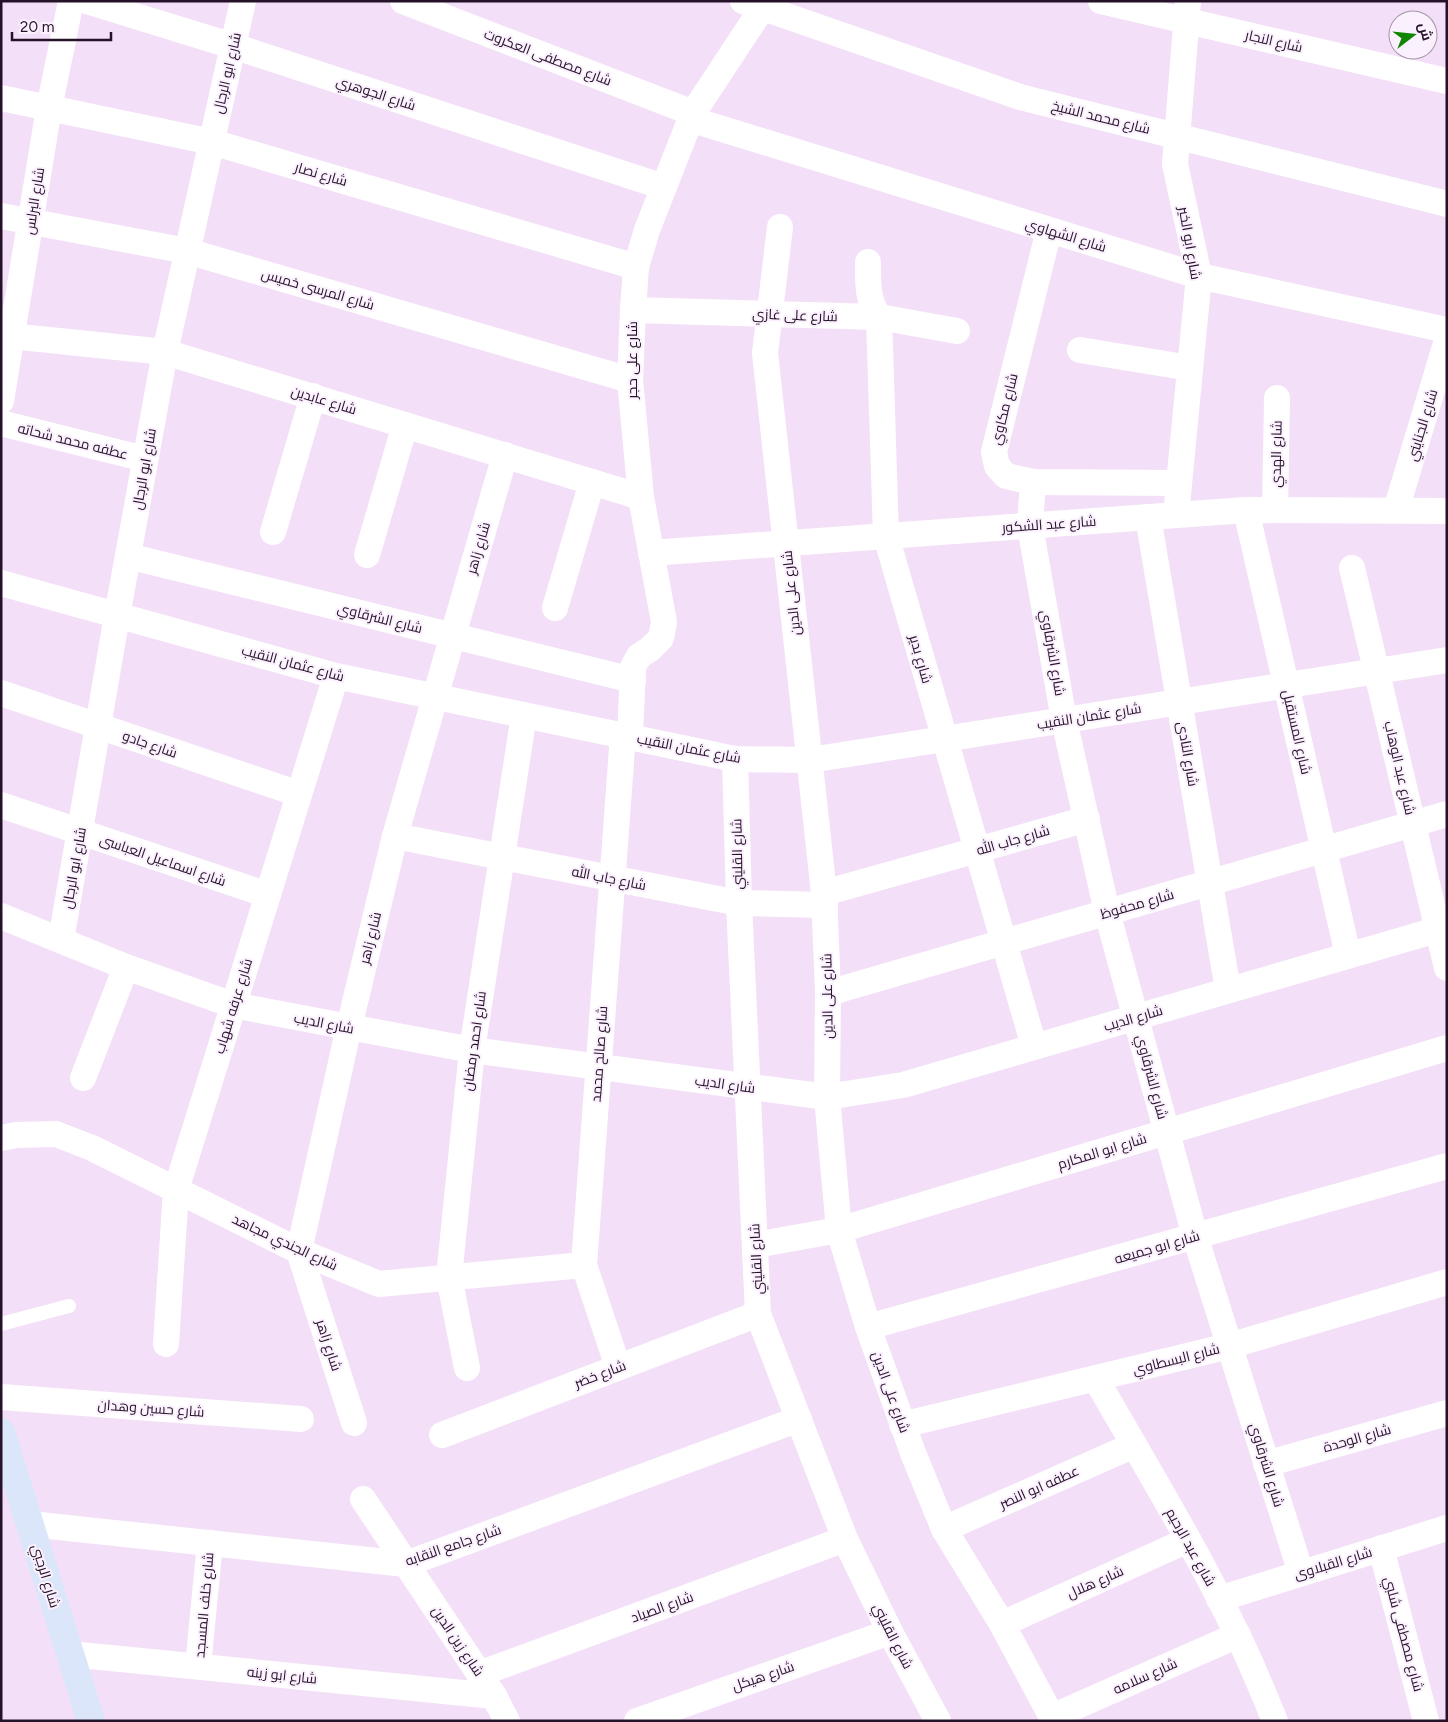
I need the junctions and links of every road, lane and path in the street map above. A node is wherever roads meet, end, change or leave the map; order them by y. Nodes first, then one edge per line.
1 (71, 1) edge
2 (87, 1) edge
3 (243, 1) edge
4 (403, 1) edge
5 (1101, 1) edge
6 (757, 4) edge
7 (1187, 11) edge
8 (233, 46) junction
9 (1447, 81) edge
10 (1, 98) edge
11 (49, 108) junction
12 (692, 116) junction
13 (1177, 136) junction
14 (212, 142) junction
15 (664, 187) junction
16 (1447, 204) edge
17 (1, 216) edge
18 (31, 221) junction
19 (780, 227) dead end
20 (1049, 230) junction
21 (187, 251) junction
22 (868, 262) dead end
23 (636, 267) junction
24 (1199, 276) junction
25 (633, 310) junction
26 (770, 314) junction
27 (879, 317) junction
28 (1447, 330) edge
29 (957, 331) dead end
30 (7, 336) edge
31 (1447, 340) edge
32 (1080, 350) dead end
33 (165, 352) junction
34 (1190, 368) junction
35 (630, 380) junction
36 (313, 396) junction
37 (1277, 398) dead end
38 (1, 401) edge
39 (1, 423) edge
40 (405, 425) junction
41 (505, 455) junction
42 (145, 459) junction
43 (592, 482) junction
44 (1033, 482) junction
45 (1178, 483) junction
46 (641, 497) junction
47 (1246, 510) junction
48 (1275, 510) junction
49 (1396, 510) junction
50 (1447, 511) edge
51 (1176, 515) junction
52 (1148, 517) junction
53 (1030, 526) junction
54 (273, 532) dead end
55 (886, 536) junction
56 (786, 544) junction
57 (651, 553) junction
58 (367, 555) dead end
59 (128, 556) junction
60 (1352, 568) dead end
61 (1, 584) edge
62 (555, 608) dead end
63 (117, 616) junction
64 (452, 636) junction
65 (1447, 660) edge
66 (1376, 671) junction
67 (336, 676) junction
68 (633, 680) junction
69 (1286, 685) junction
70 (1, 693) edge
71 (435, 697) junction
72 (1179, 702) junction
73 (524, 715) junction
74 (1064, 720) junction
75 (98, 726) junction
76 (626, 736) junction
77 (944, 739) junction
78 (735, 758) junction
79 (810, 760) junction
80 (299, 794) junction
81 (1, 805) edge
82 (1447, 814) edge
83 (1086, 819) junction
84 (1413, 824) junction
85 (80, 831) junction
86 (395, 836) junction
87 (976, 850) junction
88 (1324, 850) junction
89 (502, 857) junction
90 (612, 878) junction
91 (1210, 883) junction
92 (268, 896) junction
93 (825, 899) junction
94 (738, 903) junction
95 (1107, 912) junction
96 (1, 916) edge
97 (1442, 928) edge
98 (61, 940) junction
99 (1003, 943) junction
100 (1348, 955) junction
101 (126, 967) junction
102 (1447, 968) edge
103 (1228, 990) junction
104 (828, 994) junction
105 (233, 1005) junction
106 (1136, 1017) junction
107 (349, 1028) junction
108 (1034, 1046) junction
109 (1447, 1048) edge
110 (472, 1050) junction
111 (598, 1067) junction
112 (83, 1078) dead end
113 (747, 1087) junction
114 (827, 1097) junction
115 (1167, 1132) junction
116 (1, 1138) edge
117 (1447, 1166) edge
118 (176, 1190) junction
119 (839, 1230) junction
120 (1195, 1236) junction
121 (755, 1245) junction
122 (299, 1251) junction
123 (584, 1265) junction
124 (449, 1277) junction
125 (1447, 1282) edge
126 (69, 1306) dead end
127 (758, 1314) junction
128 (1, 1324) edge
129 (868, 1327) junction
130 (166, 1344) dead end
131 (1229, 1346) junction
132 (618, 1367) junction
133 (467, 1368) dead end
134 (1096, 1379) junction
135 (1, 1397) edge
136 (1447, 1413) edge
137 (799, 1419) junction
138 (301, 1420) dead end
139 (354, 1423) dead end
140 (902, 1425) junction
141 (1, 1432) edge
142 (442, 1435) dead end
143 (1134, 1445) junction
144 (1266, 1464) junction
145 (363, 1499) dead end
146 (30, 1524) junction
147 (1447, 1528) edge
148 (944, 1529) junction
149 (845, 1539) junction
150 (1188, 1540) junction
151 (210, 1543) junction
152 (1381, 1548) junction
153 (406, 1564) junction
154 (1301, 1573) junction
155 (1219, 1599) junction
156 (1002, 1624) junction
157 (890, 1632) junction
158 (1238, 1635) junction
159 (70, 1654) junction
160 (198, 1666) junction
161 (480, 1674) junction
162 (494, 1696) junction
163 (930, 1719) edge
164 (1053, 1719) edge
165 (91, 1721) edge
166 (507, 1721) edge
167 (637, 1721) edge
168 (1276, 1721) edge
169 (1426, 1721) edge

1 - 11 street, شارع البرلس
2 - 8 street, شارع الجوهري
3 - 8 street, شارع ابو الرجال
4 - 12 street, شارع مصطفى العكروت
5 - 7 street, شارع النجار
6 - 12 street, شارع على حجر
6 - 13 street, شارع محمد الشيخ
7 - 9 street, شارع النجار
7 - 13 street, شارع ابو الخير
8 - 14 street, شارع ابو الرجال
8 - 15 street, شارع الجوهري
10 - 11 street, شارع نصار
11 - 14 street, شارع نصار
11 - 18 street, شارع البرلس
12 - 15 street, شارع على حجر
12 - 20 street, شارع الشهاوي
13 - 16 street, شارع محمد الشيخ
13 - 24 street, شارع ابو الخير
14 - 21 street, شارع ابو الرجال
14 - 23 street, شارع نصار
15 - 23 street, شارع على حجر
17 - 18 street, شارع المرسى خميس
18 - 21 street, شارع المرسى خميس
18 - 30 street, شارع البرلس
19 - 26 street, شارع على الدين
20 - 24 street, شارع الشهاوي
20 - 44 street, شارع مكاوي
21 - 33 street, شارع ابو الرجال
21 - 35 street, شارع المرسى خميس
22 - 27 street, شارع بدير
23 - 25 street, شارع على حجر
24 - 28 street, شارع الشهاوي
24 - 34 street, شارع ابو الخير
25 - 26 street, شارع على غازي
25 - 35 street, شارع على حجر
26 - 27 street, شارع على غازي
26 - 56 street, شارع على الدين
27 - 29 street, شارع على غازي
27 - 55 street, شارع بدير
30 - 33 street, شارع عابدين
30 - 38 street, شارع البرلس
31 - 49 street, شارع الجنايني
32 - 34 street
33 - 36 street, شارع عابدين
33 - 42 street, شارع ابو الرجال
34 - 45 street, شارع ابو الخير
35 - 46 street, شارع على حجر
36 - 40 street, شارع عابدين
36 - 54 street
37 - 48 street, شارع الهدي
39 - 42 street, عطفه محمد شحاته
40 - 41 street, شارع عابدين
40 - 58 street
41 - 43 street, شارع عابدين
41 - 64 street, شارع زاهر
42 - 59 street, شارع ابو الرجال
43 - 46 street, شارع عابدين
43 - 62 street
44 - 45 street, شارع مكاوي
44 - 53 street, شارع الشرقاوي
45 - 51 street, شارع ابو الخير
46 - 57 street, شارع على حجر
47 - 48 street, شارع عبد الشكور
47 - 51 street, شارع عبد الشكور
47 - 69 street, شارع المستقبل
48 - 49 street, شارع عبد الشكور
49 - 50 street, شارع عبد الشكور
51 - 52 street, شارع عبد الشكور
52 - 53 street, شارع عبد الشكور
52 - 72 street, شارع النادى
53 - 55 street, شارع عبد الشكور
53 - 74 street, شارع الشرقاوي
55 - 56 street, شارع عبد الشكور
55 - 77 street, شارع بدير
56 - 57 street, شارع عبد الشكور
56 - 79 street, شارع على الدين
57 - 68 street, شارع على حجر
59 - 63 street, شارع ابو الرجال
59 - 64 street, شارع الشرقاوي
60 - 66 street, شارع عبد الوهاب
61 - 63 street, شارع عثمان النقيب
63 - 67 street, شارع عثمان النقيب
63 - 75 street, شارع ابو الرجال
64 - 68 street, شارع الشرقاوي
64 - 71 street, شارع زاهر
65 - 66 street, شارع عثمان النقيب
66 - 69 street, شارع عثمان النقيب
66 - 84 street, شارع عبد الوهاب
67 - 71 street, شارع عثمان النقيب
67 - 80 street, شارع عرفه شهاب
68 - 76 street, شارع على حجر
69 - 72 street, شارع عثمان النقيب
69 - 88 street, شارع المستقبل
70 - 75 street, شارع جادو
71 - 73 street, شارع عثمان النقيب
71 - 86 street, شارع زاهر
72 - 74 street, شارع عثمان النقيب
72 - 91 street, شارع النادى
73 - 76 street, شارع عثمان النقيب
73 - 89 street, شارع احمد رمضان
74 - 77 street, شارع عثمان النقيب
74 - 83 street, شارع الشرقاوي
75 - 80 street, شارع جادو
75 - 85 street, شارع ابو الرجال
76 - 78 street, شارع عثمان النقيب
76 - 90 street, شارع صالح محمد
77 - 79 street, شارع عثمان النقيب
77 - 87 street, شارع بدير
78 - 79 street, شارع عثمان النقيب
78 - 94 street, شارع القليني
79 - 93 street, شارع على الدين
80 - 92 street, شارع عرفه شهاب
81 - 85 street, شارع اسماعيل العباسى
82 - 84 street, شارع محفوظ
83 - 87 street, شارع جاب الله
83 - 95 street, شارع الشرقاوي
84 - 88 street, شارع محفوظ
84 - 97 street, شارع عبد الوهاب
85 - 92 street, شارع اسماعيل العباسى
85 - 98 street, شارع ابو الرجال
86 - 89 street, شارع جاب الله
86 - 107 street, شارع زاهر
87 - 93 street, شارع جاب الله
87 - 99 street, شارع بدير
88 - 91 street, شارع محفوظ
88 - 100 street, شارع المستقبل
89 - 90 street, شارع جاب الله
89 - 110 street, شارع احمد رمضان
90 - 94 street, شارع جاب الله
90 - 111 street, شارع صالح محمد
91 - 95 street, شارع محفوظ
91 - 103 street, شارع النادى
92 - 105 street, شارع عرفه شهاب
93 - 94 street, شارع جاب الله
93 - 104 street, شارع على الدين
94 - 113 street, شارع القليني
95 - 99 street, شارع محفوظ
95 - 106 street, شارع الشرقاوي
96 - 98 street, شارع الديب
97 - 100 street, شارع الديب
97 - 102 street, شارع عبد الوهاب
98 - 101 street, شارع الديب
99 - 104 street, شارع محفوظ
99 - 108 street, شارع بدير
100 - 103 street, شارع الديب
101 - 105 street, شارع الديب
101 - 112 street
103 - 106 street, شارع الديب
104 - 114 street, شارع على الدين
105 - 107 street, شارع الديب
105 - 118 street, شارع عرفه شهاب
106 - 108 street, شارع الديب
106 - 115 street, شارع الشرقاوي
107 - 110 street, شارع الديب
107 - 122 street, شارع زاهر
108 - 114 street, شارع الديب
109 - 115 street, شارع ابو المكارم
110 - 111 street, شارع الديب
110 - 124 street, شارع احمد رمضان
111 - 113 street, شارع الديب
111 - 123 street, شارع صالح محمد
113 - 114 street, شارع الديب
113 - 121 street, شارع القليني
114 - 119 street, شارع على الدين
115 - 119 street, شارع ابو المكارم
115 - 120 street, شارع الشرقاوي
116 - 118 street, شارع الجندي مجاهد
117 - 120 street, شارع ابو جميعه
118 - 122 street, شارع الجندي مجاهد
118 - 130 street, شارع عرفه شهاب
119 - 121 street, شارع ابو المكارم
119 - 129 street, شارع على الدين
120 - 129 street, شارع ابو جميعه
120 - 131 street, شارع الشرقاوي
121 - 127 street, شارع القليني
122 - 124 street, شارع الجندي مجاهد
122 - 139 street, شارع زاهر
123 - 124 street, شارع الجندي مجاهد
123 - 132 street, شارع صالح محمد
124 - 133 street, شارع احمد رمضان
125 - 131 street, شارع البسطاوي
126 - 128 lane
127 - 132 street, شارع خضر
127 - 137 street, شارع القليني
129 - 140 street, شارع على الدين
131 - 134 street, شارع البسطاوي
131 - 144 street, شارع الشرقاوي
132 - 142 street, شارع خضر
134 - 140 street, شارع البسطاوي
134 - 143 street, شارع عبد الرحيم
135 - 138 street, شارع حسين وهدان
136 - 144 street, شارع الوحدة
137 - 149 street, شارع القليني
137 - 153 street, شارع جامع النقابه
140 - 148 street, شارع على الدين
141 - 146 main road, شارع الرجبي
143 - 148 street, عطفه ابو النصر
143 - 150 street, شارع عبد الرحيم
144 - 154 street, شارع الشرقاوي
145 - 153 street, شارع زين الدين
146 - 151 street, شارع جامع النقابه
146 - 159 main road, شارع الرجبي
147 - 152 street, شارع القبلاوى
148 - 156 street, شارع على الدين
149 - 157 street, شارع القليني
149 - 161 street, شارع الصياد
150 - 155 street, شارع عبد الرحيم
150 - 156 street, شارع هلال
151 - 153 street, شارع جامع النقابه
151 - 160 street, شارع خلف المسجد
152 - 154 street, شارع القبلاوى
152 - 169 street, شارع مصطفى شلبي
153 - 161 street, شارع زين الدين
154 - 155 street, شارع القبلاوى
155 - 158 street, شارع عبد الرحيم
156 - 164 street, شارع على الدين
157 - 163 street, شارع القليني
157 - 167 street, شارع هيكل
158 - 164 street, شارع سلامه
158 - 168 street, شارع عبد الرحيم
159 - 160 street, شارع ابو زينه
159 - 165 main road, شارع الرجبي
160 - 162 street, شارع ابو زينه
161 - 162 street, شارع زين الدين
162 - 166 street, شارع زين الدين

